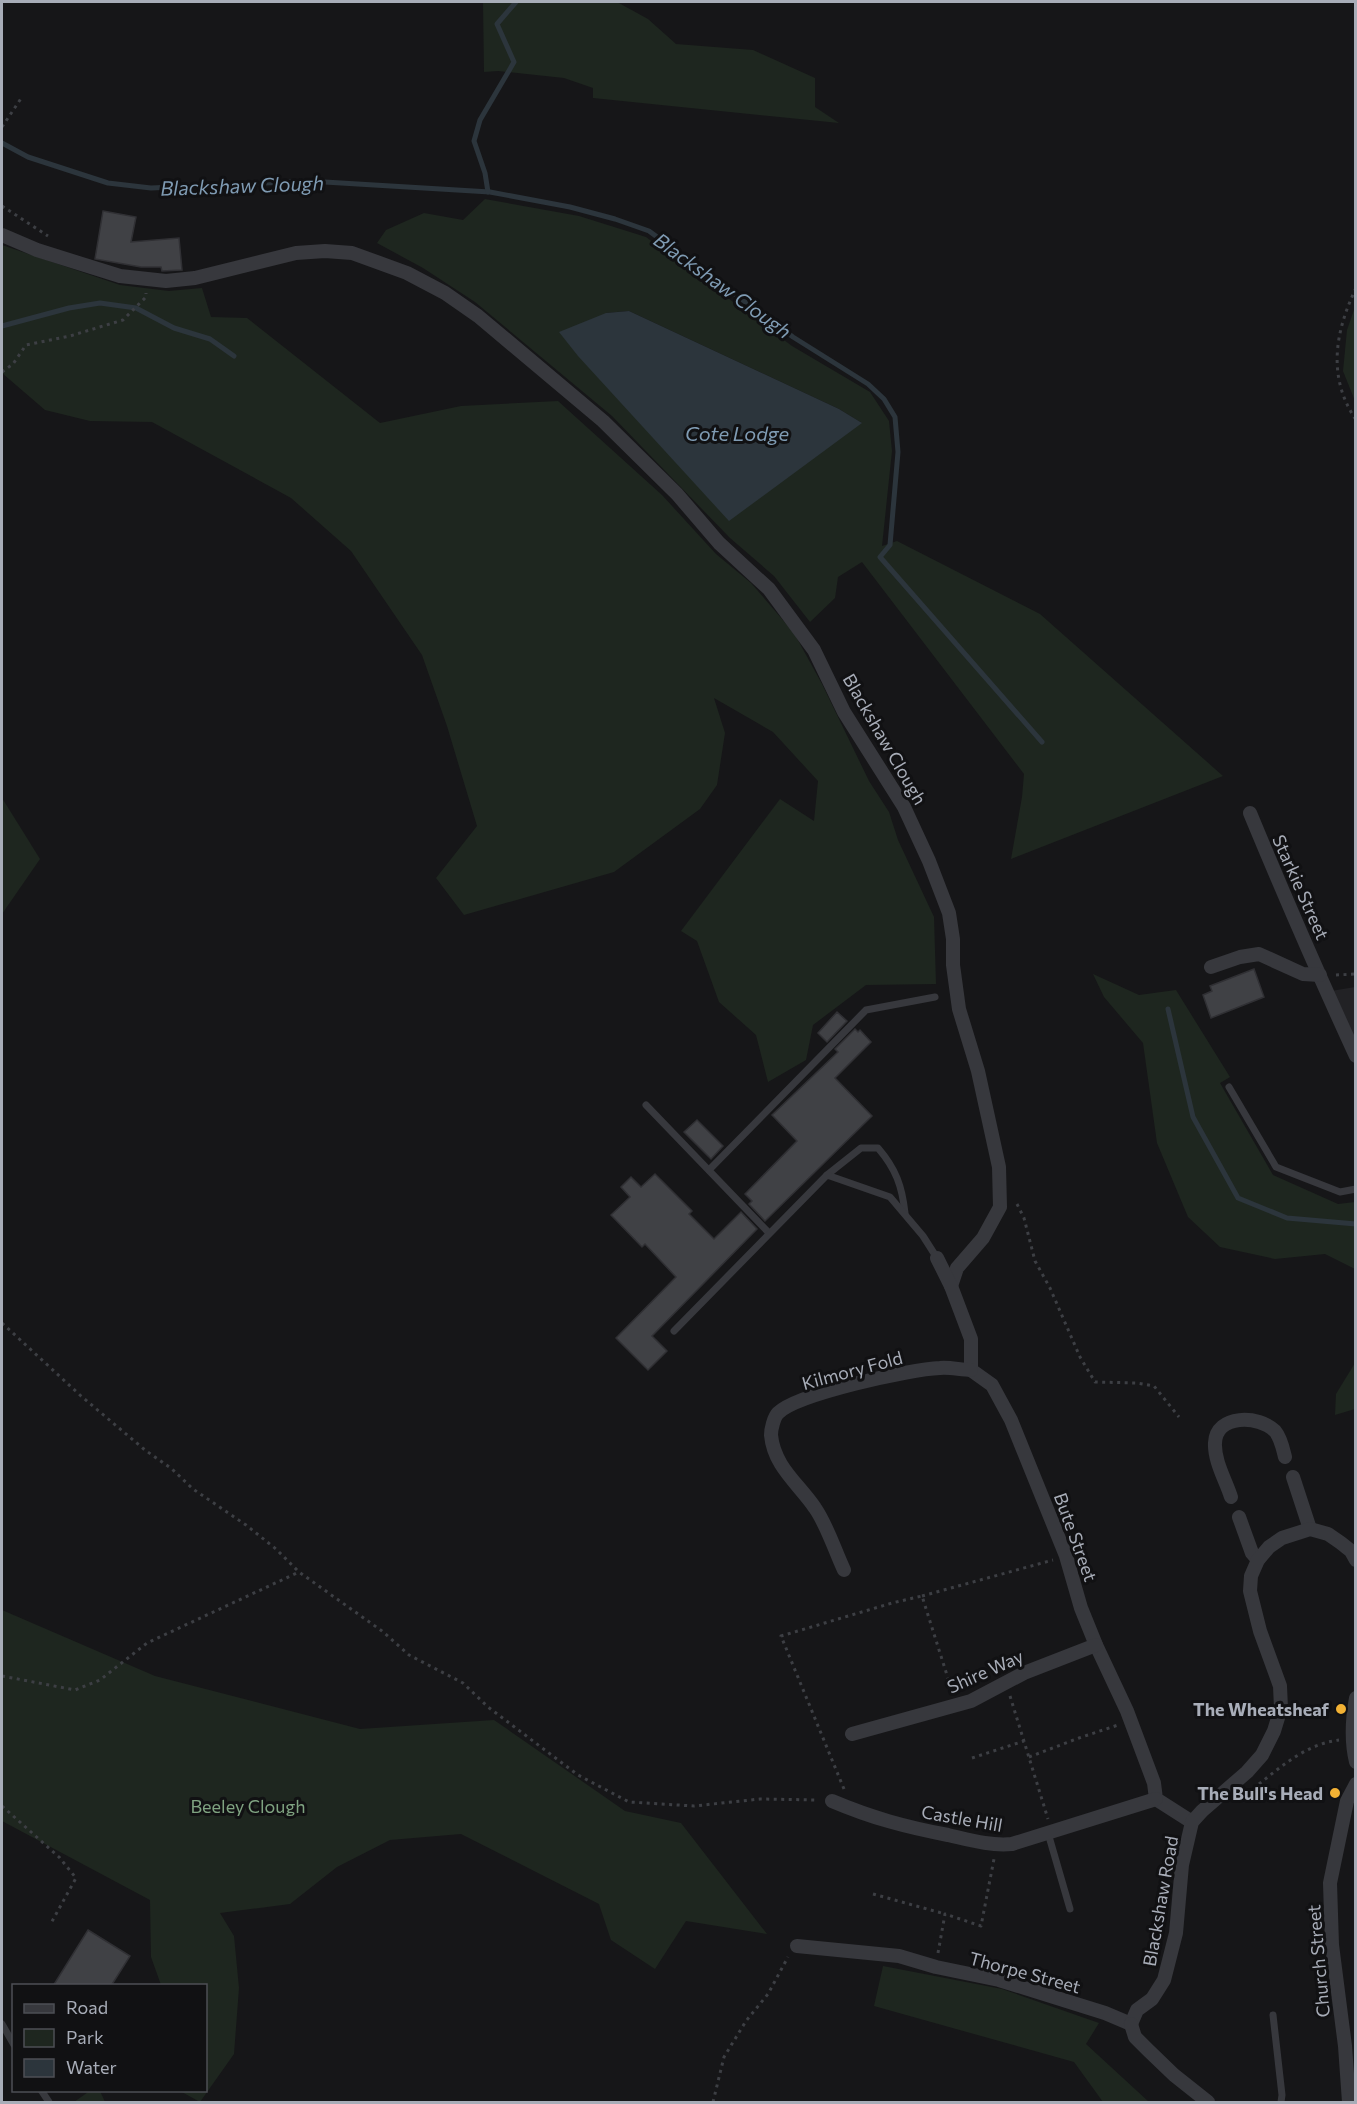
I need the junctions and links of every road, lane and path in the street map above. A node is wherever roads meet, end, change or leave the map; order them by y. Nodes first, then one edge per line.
1 (22, 97) dead end
2 (2, 127) edge
3 (2, 206) edge
4 (2, 235) edge
5 (63, 258) junction
6 (148, 279) junction
7 (1356, 288) edge
8 (2, 372) edge
9 (1356, 420) edge
10 (1250, 813) dead end
11 (1211, 967) dead end
12 (1320, 975) junction
13 (935, 997) dead end
14 (1356, 1056) edge
15 (1229, 1087) dead end
16 (646, 1104) dead end
17 (709, 1170) junction
18 (827, 1175) junction
19 (1356, 1189) edge
20 (1014, 1199) dead end
21 (905, 1214) junction
22 (770, 1233) junction
23 (937, 1258) joint
24 (951, 1286) junction
25 (2, 1323) edge
26 (674, 1331) dead end
27 (971, 1371) junction
28 (1179, 1417) dead end
29 (1285, 1457) dead end
30 (1293, 1478) dead end
31 (1231, 1497) dead end
32 (1239, 1517) dead end
33 (1310, 1529) junction
34 (1066, 1556) junction
35 (1258, 1560) junction
36 (1356, 1560) edge
37 (844, 1570) dead end
38 (299, 1572) junction
39 (922, 1596) junction
40 (1096, 1645) junction
41 (2, 1676) edge
42 (1006, 1682) junction
43 (1356, 1698) edge
44 (956, 1704) junction
45 (1131, 1721) junction
46 (852, 1734) dead end
47 (1024, 1741) junction
48 (1352, 1742) junction
49 (1029, 1757) junction
50 (972, 1758) dead end
51 (1356, 1762) edge
52 (1356, 1784) edge
53 (1253, 1789) dead end
54 (1156, 1799) junction
55 (832, 1801) joint
56 (2, 1806) edge
57 (853, 1810) junction
58 (1192, 1822) junction
59 (1050, 1833) junction
60 (995, 1845) junction
61 (873, 1894) dead end
62 (1070, 1909) dead end
63 (945, 1914) junction
64 (50, 1925) dead end
65 (796, 1946) joint
66 (936, 1967) junction
67 (1273, 2015) dead end
68 (2, 2024) edge
69 (1131, 2024) junction
70 (12, 2042) edge
71 (713, 2103) edge
72 (1208, 2103) edge
73 (1281, 2103) edge
74 (1349, 2103) edge

1 - 2 path
3 - 5 path
4 - 5 street, Blackshaw Clough
5 - 6 street, Blackshaw Clough
6 - 8 path
6 - 24 street, Blackshaw Clough
7 - 9 path
10 - 12 street, Starkie Street
11 - 12 street
12 - 14 street, Starkie Street
13 - 17 lane
15 - 19 lane
16 - 17 lane
17 - 22 lane
18 - 21 lane
18 - 21 lane
18 - 22 lane
20 - 28 path
21 - 23 lane
22 - 26 lane
23 - 24 street
24 - 27 street
25 - 38 path
27 - 34 street, Bute Street
27 - 37 street, Kilmory Fold
29 - 31 street
30 - 33 street
32 - 35 street
33 - 35 street
33 - 36 street
34 - 39 path
34 - 40 street, Bute Street
35 - 58 street, Blackshaw Road
38 - 41 path
38 - 55 path
39 - 44 path
39 - 57 path
40 - 42 street, Shire Way
40 - 45 street, Bute Street
42 - 44 street, Shire Way
42 - 47 path
43 - 48 street
44 - 46 street, Shire Way
45 - 49 path
45 - 54 street, Bute Street
47 - 49 path
47 - 50 path
48 - 51 street
48 - 53 path
49 - 59 path
52 - 74 street, Church Street
54 - 58 street
54 - 59 street, Castle Hill
55 - 57 street, Castle Hill
56 - 64 path
57 - 60 street, Castle Hill
58 - 69 street, Blackshaw Road
59 - 60 street, Castle Hill
59 - 62 lane
60 - 63 path
61 - 63 path
63 - 66 path
65 - 66 street, Thorpe Street
65 - 71 path
66 - 69 street, Thorpe Street
67 - 73 lane
68 - 70 lane
69 - 72 street

